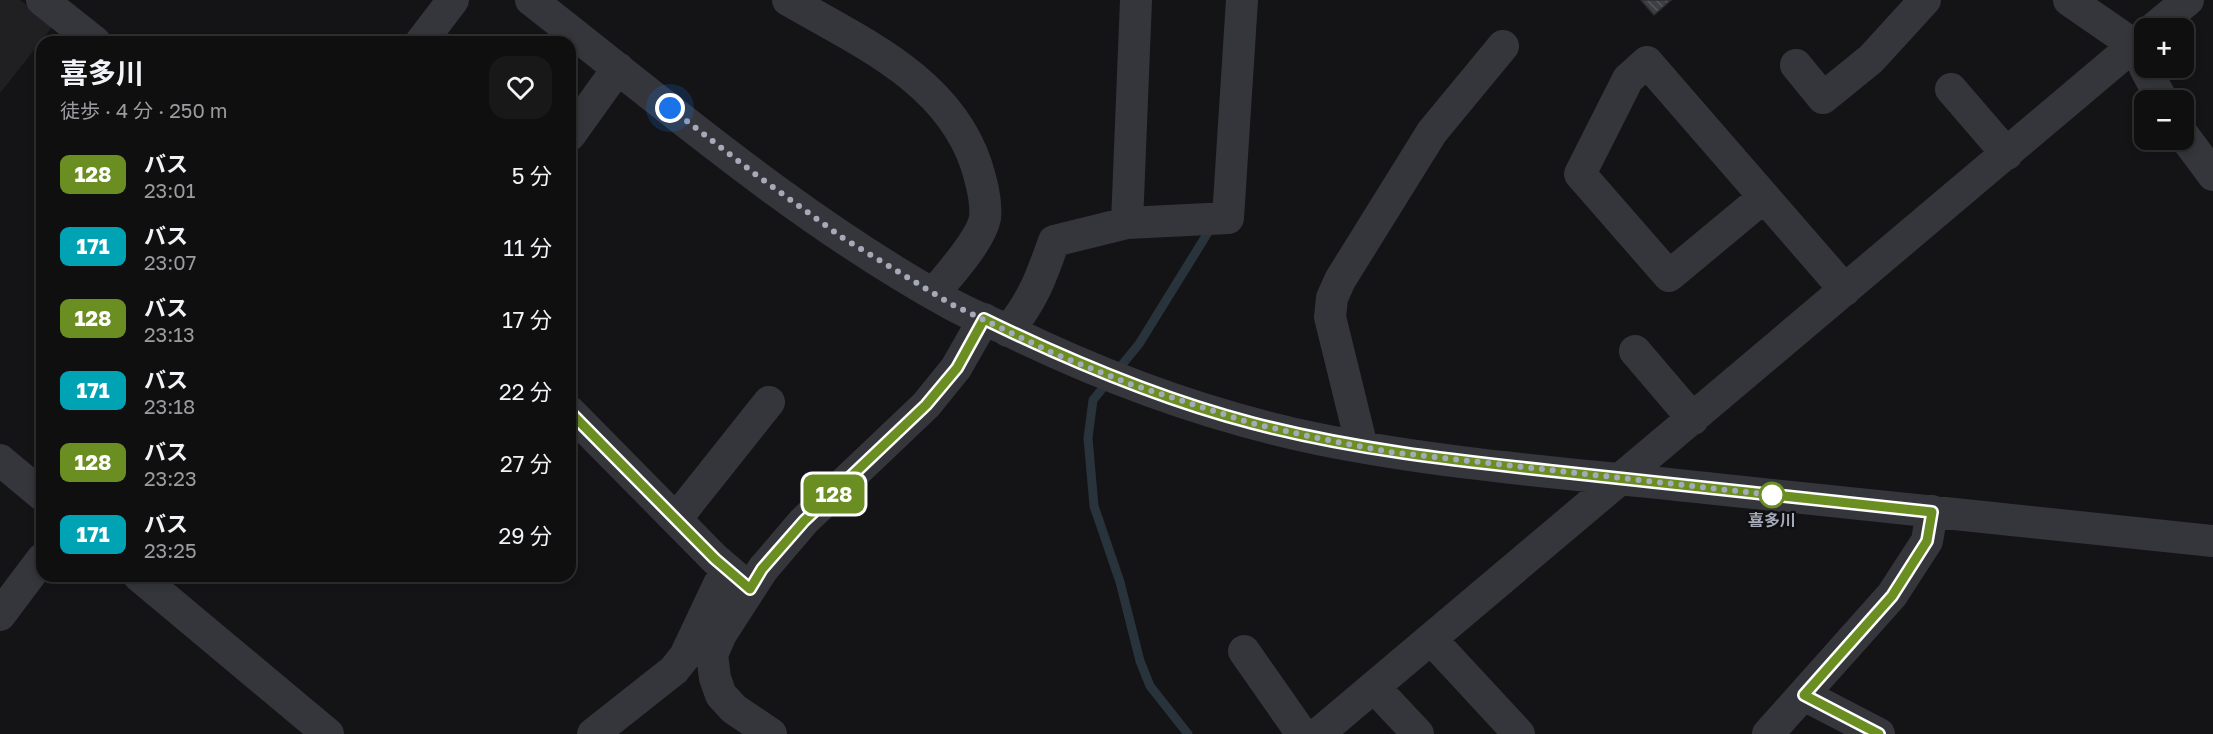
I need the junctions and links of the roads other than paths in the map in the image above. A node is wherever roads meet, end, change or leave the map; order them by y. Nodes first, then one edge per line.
1 (42, 0) edge
2 (453, 0) edge
3 (531, 0) edge
4 (788, 0) edge
5 (1136, 0) edge
6 (1242, 0) edge
7 (1926, 0) edge
8 (2069, 0) edge
9 (2188, 0) edge
10 (2172, 18) edge
11 (87, 36) edge
12 (426, 36) edge
13 (2134, 42) edge
14 (1503, 46) dead end
15 (2134, 57) edge
16 (1796, 65) dead end
17 (618, 68) junction
18 (1952, 89) dead end
19 (576, 127) edge
20 (2194, 149) edge
21 (2007, 154) junction
22 (2213, 174) edge
23 (1764, 196) junction
24 (1127, 224) junction
25 (1845, 290) junction
26 (934, 293) junction
27 (996, 325) junction
28 (1635, 351) dead end
29 (769, 402) dead end
30 (576, 418) edge
31 (1693, 419) junction
32 (1362, 447) junction
33 (0, 460) edge
34 (1622, 479) junction
35 (36, 490) edge
36 (1932, 512) junction
37 (676, 519) junction
38 (2213, 541) edge
39 (36, 567) edge
40 (739, 580) junction
41 (146, 582) edge
42 (0, 615) edge
43 (708, 633) junction
44 (1431, 639) junction
45 (1244, 651) dead end
46 (1374, 687) junction
47 (1804, 695) junction
48 (328, 734) edge
49 (592, 734) edge
50 (771, 734) edge
51 (1302, 734) edge
52 (1318, 734) edge
53 (1418, 734) edge
54 (1519, 734) edge
55 (1768, 734) edge
56 (1879, 734) edge

1 - 11 street
2 - 12 street
3 - 17 street
4 - 26 street
5 - 24 street
6 - 24 street
7 - 16 street
8 - 13 street
9 - 10 street
14 - 32 street
15 - 21 street
17 - 19 street
17 - 26 street
18 - 21 street
20 - 22 street
21 - 25 street
23 - 23 street
23 - 25 street
24 - 27 street
25 - 31 street
26 - 27 street
27 - 32 street
27 - 40 street
28 - 31 street
29 - 37 street
30 - 37 street
31 - 34 street
32 - 34 street
33 - 35 street
34 - 36 street
34 - 44 street
36 - 38 street
36 - 47 street
37 - 40 street
39 - 42 street
40 - 43 street
41 - 48 street
43 - 49 street
43 - 50 street
44 - 46 street
44 - 54 street
45 - 51 street
46 - 52 street
46 - 53 street
47 - 55 street
47 - 56 street

